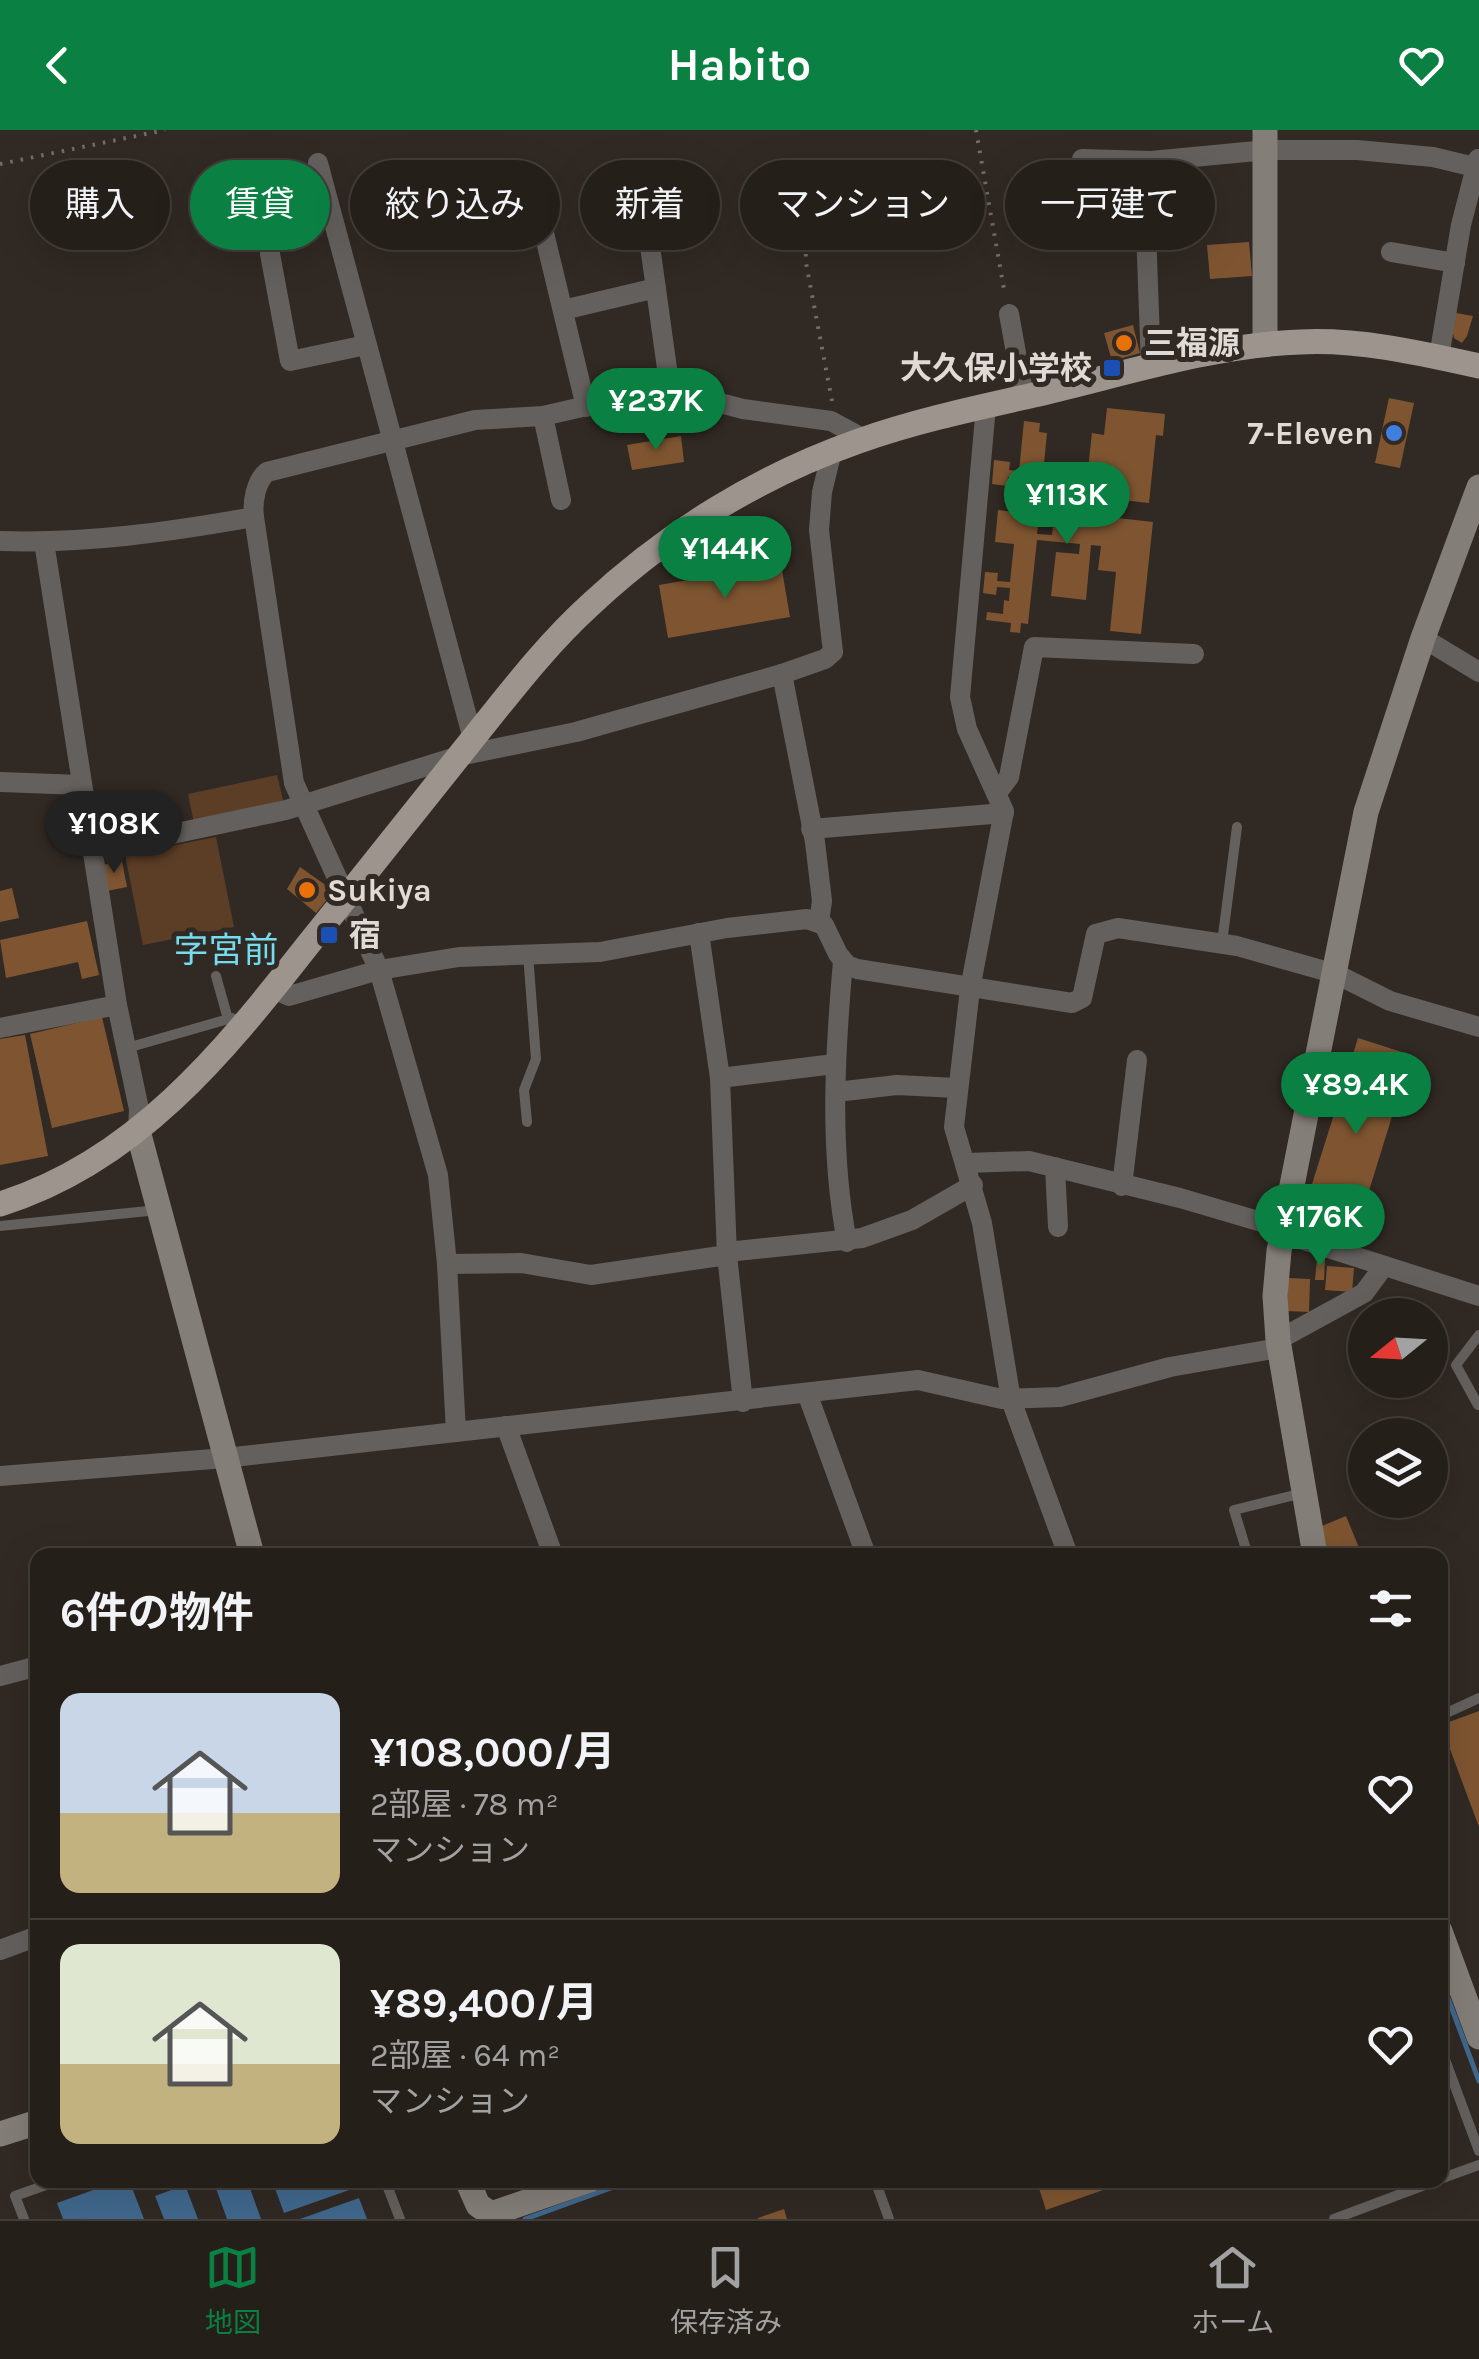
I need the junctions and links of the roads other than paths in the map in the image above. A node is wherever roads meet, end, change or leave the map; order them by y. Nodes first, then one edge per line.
1 (1266, 140) edge
2 (1082, 159) dead end
3 (1150, 160) joint
4 (1478, 163) edge
5 (330, 209) edge
6 (548, 250) edge
7 (651, 250) edge
8 (1147, 250) edge
9 (1391, 252) dead end
10 (270, 254) dead end
11 (1454, 264) junction
12 (656, 288) junction
13 (563, 310) junction
14 (1010, 314) road end
15 (366, 344) junction
16 (1265, 344) junction
17 (1440, 358) junction
18 (1479, 366) edge
19 (1151, 368) junction
20 (670, 390) junction
21 (1024, 397) junction
22 (986, 406) junction
23 (586, 407) junction
24 (543, 416) junction
25 (864, 439) junction
26 (394, 441) junction
27 (832, 451) junction
28 (1479, 487) edge
29 (561, 500) dead end
30 (254, 517) junction
31 (0, 541) edge
32 (44, 542) junction
33 (1423, 638) junction
34 (1194, 654) dead end
35 (1479, 672) edge
36 (782, 674) junction
37 (466, 748) junction
38 (0, 782) edge
39 (81, 784) junction
40 (1001, 803) junction
41 (301, 805) junction
42 (1237, 827) dead end
43 (812, 829) junction
44 (92, 852) junction
45 (346, 898) junction
46 (819, 922) junction
47 (699, 934) junction
48 (1222, 943) junction
49 (528, 954) junction
50 (843, 960) junction
51 (379, 970) junction
52 (1336, 974) junction
53 (216, 976) dead end
54 (274, 989) junction
55 (970, 989) junction
56 (117, 1005) junction
57 (237, 1021) junction
58 (1479, 1027) edge
59 (0, 1028) edge
60 (126, 1048) junction
61 (1137, 1060) dead end
62 (834, 1064) junction
63 (720, 1078) junction
64 (957, 1088) junction
65 (836, 1092) junction
66 (527, 1122) dead end
67 (138, 1131) junction
68 (966, 1163) junction
69 (1055, 1168) junction
70 (972, 1184) junction
71 (1122, 1186) junction
72 (0, 1204) edge
73 (159, 1210) junction
74 (0, 1226) edge
75 (1058, 1227) dead end
76 (1282, 1231) junction
77 (847, 1242) junction
78 (727, 1254) junction
79 (447, 1264) junction
80 (1384, 1266) junction
81 (1479, 1296) edge
82 (1479, 1335) edge
83 (1279, 1344) junction
84 (807, 1393) junction
85 (1012, 1400) junction
86 (743, 1402) junction
87 (1478, 1405) edge
88 (506, 1426) junction
89 (456, 1432) junction
90 (225, 1458) junction
91 (0, 1476) edge
92 (1304, 1493) junction
93 (1245, 1546) dead end
94 (250, 1548) edge
95 (551, 1548) edge
96 (863, 1548) edge
97 (1065, 1548) edge
98 (1314, 1548) edge
99 (30, 1668) edge
100 (0, 1676) edge
101 (1479, 1698) edge
102 (1448, 1712) edge
103 (30, 1939) edge
104 (0, 1950) edge
105 (1448, 1953) edge
106 (1479, 2037) edge
107 (1448, 2068) edge
108 (30, 2125) edge
109 (0, 2134) edge
110 (1479, 2151) edge
111 (1479, 2164) edge
112 (1448, 2176) edge
113 (38, 2188) edge
114 (389, 2188) edge
115 (470, 2188) edge
116 (574, 2188) edge
117 (878, 2188) edge
118 (1417, 2188) edge
119 (524, 2212) edge
120 (484, 2216) edge
121 (24, 2219) edge
122 (400, 2219) edge
123 (889, 2219) edge
124 (1334, 2219) edge

1 - 3 street
1 - 4 street
1 - 16 street
2 - 3 street
4 - 11 street
5 - 15 street
6 - 13 street
7 - 12 street
8 - 19 street
9 - 11 street
10 - 15 street
11 - 17 street
12 - 13 street
12 - 20 street
13 - 23 street
14 - 21 street
15 - 26 street
16 - 17 main road
16 - 19 main road
17 - 18 main road
19 - 21 main road
20 - 23 street
20 - 25 street
21 - 22 main road
22 - 25 main road
22 - 40 street
23 - 24 street
24 - 26 street
24 - 29 street
25 - 27 main road
26 - 30 street
26 - 37 street
27 - 36 street
27 - 37 main road
28 - 33 street
30 - 32 street
30 - 41 street
31 - 32 street
32 - 39 street
33 - 35 street
33 - 52 street
34 - 40 street
36 - 37 street
36 - 43 street
37 - 41 street
37 - 45 main road
38 - 39 street
39 - 44 street
40 - 43 street
40 - 55 street
41 - 44 street
41 - 45 street
42 - 48 lane
43 - 46 street
44 - 56 street
45 - 51 street
45 - 54 main road
46 - 47 street
46 - 50 street
47 - 49 street
47 - 63 street
48 - 52 street
48 - 55 street
49 - 51 street
49 - 66 lane
50 - 55 street
50 - 62 street
51 - 54 street
51 - 79 street
52 - 58 street
52 - 76 street
53 - 57 lane
54 - 57 main road
55 - 64 street
56 - 59 street
56 - 60 street
57 - 60 lane
57 - 67 main road
60 - 67 street
61 - 71 street
62 - 63 street
62 - 65 street
63 - 78 street
64 - 65 street
64 - 68 street
65 - 77 street
67 - 72 main road
67 - 73 street
68 - 69 street
68 - 70 street
69 - 71 street
69 - 75 street
70 - 77 street
70 - 85 street
71 - 76 street
73 - 74 lane
73 - 90 street
76 - 80 street
76 - 83 street
77 - 78 street
78 - 79 street
78 - 86 street
79 - 89 street
80 - 81 street
80 - 83 street
82 - 87 lane
83 - 85 street
83 - 92 street
84 - 85 street
84 - 86 street
84 - 96 street
85 - 97 street
86 - 88 street
88 - 89 street
88 - 95 street
89 - 90 street
90 - 91 street
90 - 94 street
92 - 93 lane
92 - 98 street
99 - 100 street
101 - 102 lane
103 - 104 street
105 - 106 street
107 - 110 lane
108 - 109 street
111 - 112 lane
113 - 121 lane
114 - 122 lane
115 - 120 street
116 - 119 street
117 - 123 lane
118 - 124 lane
119 - 120 street

